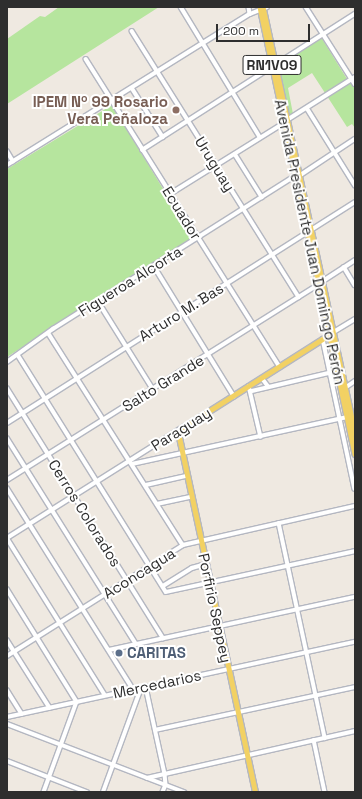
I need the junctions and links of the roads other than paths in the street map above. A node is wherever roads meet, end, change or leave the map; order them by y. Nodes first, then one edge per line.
1 (181, 7) edge
2 (249, 7) edge
3 (306, 7) edge
4 (263, 8) edge
5 (250, 14) junction
6 (355, 14) edge
7 (132, 31) dead end
8 (323, 34) junction
9 (204, 44) junction
10 (86, 59) dead end
11 (274, 66) junction
12 (158, 73) junction
13 (353, 78) edge
14 (355, 84) edge
15 (132, 88) junction
16 (234, 92) junction
17 (112, 101) junction
18 (306, 108) junction
19 (188, 121) junction
20 (286, 122) junction
21 (163, 137) junction
22 (260, 137) junction
23 (355, 139) edge
24 (142, 150) junction
25 (7, 151) edge
26 (334, 152) junction
27 (235, 154) junction
28 (13, 161) junction
29 (7, 165) edge
30 (216, 165) junction
31 (297, 176) junction
32 (355, 185) edge
33 (170, 194) junction
34 (262, 197) junction
35 (355, 202) edge
36 (243, 209) junction
37 (309, 231) junction
38 (198, 238) junction
39 (272, 255) junction
40 (355, 260) edge
41 (154, 266) junction
42 (344, 267) junction
43 (321, 282) junction
44 (227, 284) junction
45 (355, 285) edge
46 (299, 297) junction
47 (98, 301) junction
48 (182, 311) junction
49 (355, 319) edge
50 (253, 326) junction
51 (49, 334) junction
52 (331, 334) junction
53 (323, 339) junction
54 (126, 346) junction
55 (208, 354) junction
56 (18, 355) junction
57 (7, 362) edge
58 (280, 367) junction
59 (337, 371) junction
60 (330, 373) junction
61 (78, 377) junction
62 (262, 378) junction
63 (355, 381) edge
64 (249, 386) junction
65 (268, 386) junction
66 (7, 388) edge
67 (345, 388) junction
68 (153, 389) junction
69 (252, 391) junction
70 (234, 396) junction
71 (46, 398) junction
72 (23, 413) junction
73 (347, 417) junction
74 (340, 419) junction
75 (105, 420) junction
76 (7, 423) edge
77 (185, 426) junction
78 (355, 434) edge
79 (261, 437) junction
80 (7, 438) edge
81 (72, 440) junction
82 (48, 454) junction
83 (182, 454) junction
84 (355, 454) edge
85 (131, 462) junction
86 (27, 468) junction
87 (186, 476) junction
88 (7, 480) edge
89 (98, 481) junction
90 (146, 485) junction
91 (7, 488) edge
92 (355, 489) edge
93 (75, 496) junction
94 (191, 497) junction
95 (157, 504) junction
96 (355, 506) edge
97 (53, 510) junction
98 (279, 523) junction
99 (30, 524) junction
100 (7, 538) edge
101 (201, 540) junction
102 (183, 545) junction
103 (355, 551) edge
104 (206, 564) junction
105 (150, 565) junction
106 (289, 566) junction
107 (128, 579) junction
108 (210, 583) junction
109 (163, 586) junction
110 (7, 589) edge
111 (105, 594) junction
112 (355, 596) edge
113 (82, 608) junction
114 (297, 608) junction
115 (60, 623) junction
116 (219, 625) junction
117 (37, 637) junction
118 (163, 638) junction
119 (7, 640) edge
120 (355, 642) edge
121 (136, 644) junction
122 (109, 650) junction
123 (14, 652) junction
124 (307, 652) junction
125 (7, 656) edge
126 (228, 669) junction
127 (146, 687) junction
128 (355, 687) edge
129 (141, 688) junction
130 (133, 689) junction
131 (7, 690) edge
132 (105, 696) junction
133 (316, 696) junction
134 (77, 702) junction
135 (50, 708) junction
136 (237, 712) junction
137 (22, 714) junction
138 (7, 717) edge
139 (7, 724) edge
140 (155, 730) junction
141 (355, 731) edge
142 (325, 738) junction
143 (314, 740) junction
144 (62, 745) junction
145 (247, 756) junction
146 (7, 761) edge
147 (113, 766) junction
148 (165, 774) junction
149 (49, 778) junction
150 (147, 778) junction
151 (166, 785) junction
152 (44, 792) edge
153 (87, 792) edge
154 (103, 792) edge
155 (163, 792) edge
156 (184, 792) edge
157 (254, 792) edge
158 (325, 792) edge

1 - 9 street
2 - 5 street
3 - 8 street
4 - 5 street
4 - 11 main road, Avenida Presidente Juan Domingo Perón / RN1V09
5 - 9 street
6 - 8 street
7 - 12 street, Uruguay
8 - 11 street
8 - 13 street
9 - 12 street
9 - 16 street
10 - 17 street, Ecuador
11 - 16 street
11 - 20 main road, Avenida Presidente Juan Domingo Perón / RN1V09
12 - 15 street
12 - 19 street, Uruguay
13 - 14 street
13 - 18 street
15 - 17 street
15 - 21 street
16 - 19 street
16 - 22 street
17 - 24 street, Ecuador
17 - 28 street
18 - 20 street
18 - 26 street
19 - 21 street
19 - 30 street, Uruguay
20 - 22 street
20 - 31 main road, Avenida Presidente Juan Domingo Perón / RN1V09
21 - 24 street
22 - 27 street
23 - 26 street, Figueroa Alcorta
24 - 33 street, Ecuador
25 - 28 street
26 - 31 street, Figueroa Alcorta
26 - 32 street
27 - 30 street
27 - 34 street
28 - 29 street
30 - 33 street
30 - 36 street, Uruguay
31 - 34 street, Figueroa Alcorta
31 - 37 main road, Avenida Presidente Juan Domingo Perón / RN1V09
33 - 38 street, Ecuador
34 - 36 street, Figueroa Alcorta
35 - 37 street, Arturo M. Bas
36 - 38 street, Figueroa Alcorta
36 - 39 street, Uruguay
37 - 39 street, Arturo M. Bas
37 - 43 main road, Avenida Presidente Juan Domingo Perón / RN1V09
38 - 41 street, Figueroa Alcorta
38 - 44 street, Ecuador
39 - 44 street, Arturo M. Bas
39 - 46 street, Uruguay
40 - 42 street, Salto Grande
41 - 47 street, Figueroa Alcorta
41 - 48 street
42 - 43 street, Salto Grande
42 - 45 street
43 - 46 street, Salto Grande
43 - 52 main road, Avenida Presidente Juan Domingo Perón / RN1V09
44 - 48 street, Arturo M. Bas
44 - 50 street, Ecuador
46 - 50 street, Salto Grande
47 - 51 street, Figueroa Alcorta
47 - 54 street
48 - 54 street, Arturo M. Bas
48 - 55 street
49 - 52 street, Paraguay
50 - 55 street, Salto Grande
50 - 58 street, Ecuador
51 - 56 street, Figueroa Alcorta
51 - 61 street
52 - 53 main road, Paraguay
52 - 59 main road, Avenida Presidente Juan Domingo Perón / RN1V09
52 - 67 main road, Avenida Presidente Juan Domingo Perón / RN1V09
53 - 58 main road, Paraguay
53 - 60 street, Avenida Presidente Juan Domingo Perón
54 - 61 street, Arturo M. Bas
54 - 68 street
55 - 68 street, Salto Grande
55 - 70 street
56 - 57 street, Figueroa Alcorta
56 - 71 street
58 - 62 main road, Paraguay
59 - 60 street
59 - 73 main road, Avenida Presidente Juan Domingo Perón / RN1V09
60 - 65 street
60 - 74 street, Avenida Presidente Juan Domingo Perón
61 - 71 street, Arturo M. Bas
61 - 75 street
62 - 64 main road, Paraguay
62 - 65 street
63 - 67 street
64 - 69 street
64 - 70 main road, Paraguay
65 - 69 street
66 - 72 street, Cerros Colorados
67 - 78 main road, Avenida Presidente Juan Domingo Perón / RN1V09
68 - 75 street, Salto Grande
69 - 79 street
70 - 77 main road, Paraguay
71 - 72 street, Arturo M. Bas
71 - 81 street
72 - 76 street, Arturo M. Bas
72 - 82 street, Cerros Colorados
73 - 74 street
73 - 84 main road, Avenida Presidente Juan Domingo Perón / RN1V09
74 - 79 street
74 - 92 street, Avenida Presidente Juan Domingo Perón
75 - 81 street, Salto Grande
75 - 85 street
77 - 83 main road, Porfirio Seppey
77 - 85 street, Paraguay
79 - 83 street
80 - 86 street
81 - 82 street, Salto Grande
81 - 89 street
82 - 86 street, Salto Grande
82 - 93 street, Cerros Colorados
83 - 85 street
83 - 87 main road, Porfirio Seppey
85 - 89 street, Paraguay
85 - 90 street
86 - 88 street, Salto Grande
86 - 97 street
87 - 90 street
87 - 94 main road, Porfirio Seppey
89 - 93 street, Paraguay
89 - 105 street
90 - 95 street
91 - 99 street
93 - 97 street, Paraguay
93 - 107 street, Cerros Colorados
94 - 95 street
94 - 101 main road, Porfirio Seppey
95 - 102 street
96 - 98 street, Aconcagua
97 - 99 street, Paraguay
97 - 111 street
98 - 101 street, Aconcagua
98 - 106 street
99 - 100 street, Paraguay
99 - 113 street
100 - 115 street
101 - 102 street, Aconcagua
101 - 104 main road, Porfirio Seppey
102 - 105 street, Aconcagua
103 - 106 street
104 - 108 main road, Porfirio Seppey
104 - 109 street
105 - 107 street, Aconcagua
105 - 109 street
106 - 108 street
106 - 114 street
107 - 111 street, Aconcagua
107 - 118 street, Cerros Colorados
108 - 109 street
108 - 116 main road, Porfirio Seppey
110 - 117 street
111 - 113 street, Aconcagua
111 - 121 street
112 - 114 street
113 - 115 street, Aconcagua
113 - 122 street
114 - 116 street
114 - 124 street
115 - 117 street, Aconcagua
115 - 132 street
116 - 118 street
116 - 126 main road, Porfirio Seppey
117 - 123 street, Aconcagua
117 - 134 street
118 - 121 street
119 - 123 street
120 - 124 street, Mercedarios
121 - 122 street
122 - 130 street
123 - 125 street, Aconcagua
123 - 135 street
124 - 126 street, Mercedarios
124 - 133 street
126 - 127 street, Mercedarios
126 - 136 main road, Porfirio Seppey
127 - 129 street, Mercedarios
127 - 140 street
128 - 133 street
129 - 130 street, Mercedarios
129 - 147 street
130 - 132 street, Mercedarios
131 - 137 street
132 - 134 street, Mercedarios
133 - 136 street
133 - 142 street
134 - 135 street, Mercedarios
134 - 144 street
135 - 137 street, Mercedarios
136 - 140 street
136 - 145 main road, Porfirio Seppey
137 - 138 street, Mercedarios
139 - 144 street
140 - 148 street
141 - 142 street
142 - 143 street
143 - 145 street
143 - 158 street
144 - 147 street
144 - 149 street
145 - 148 street
145 - 157 main road, Porfirio Seppey
146 - 149 street
147 - 150 street
147 - 154 street
148 - 150 street
148 - 151 street
149 - 152 street
149 - 153 street
150 - 151 street
151 - 155 street
151 - 156 street

